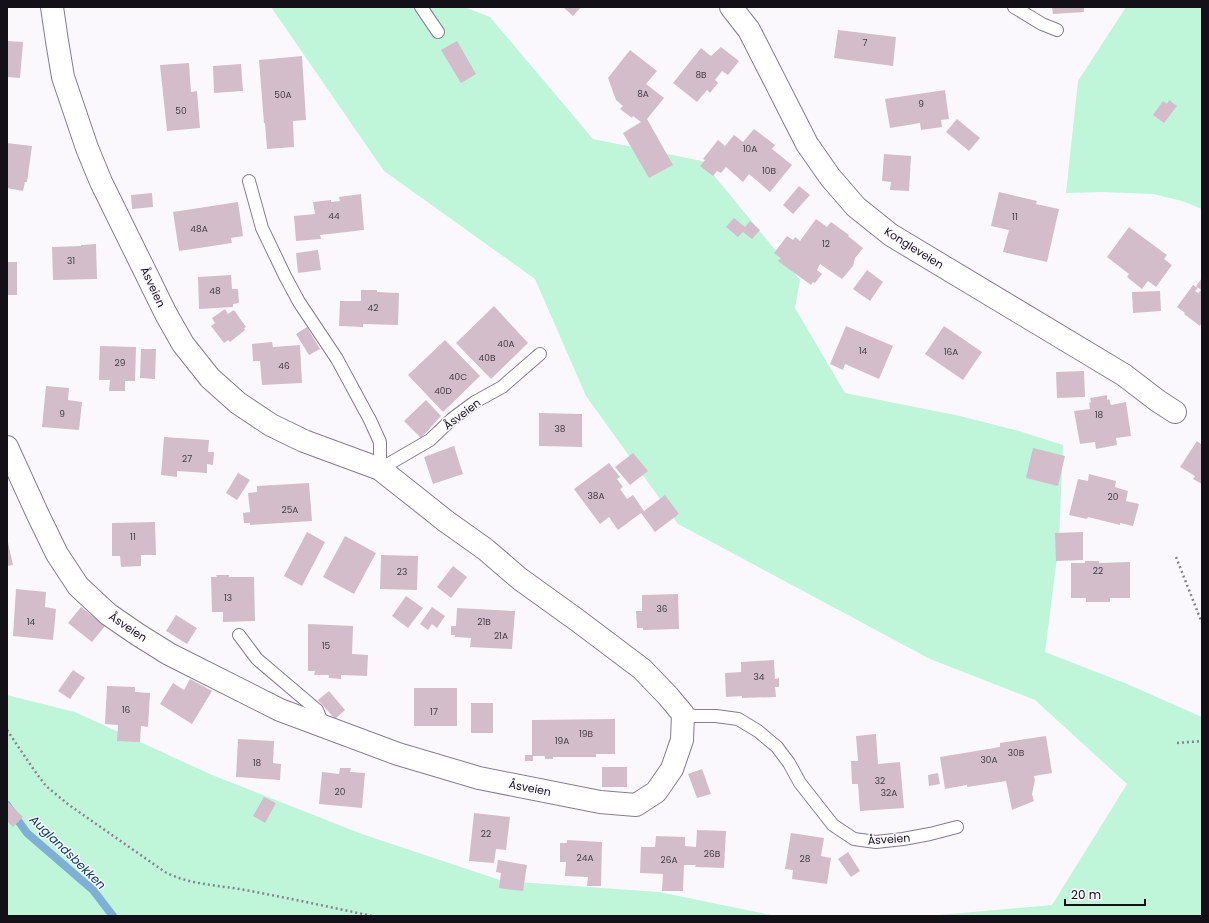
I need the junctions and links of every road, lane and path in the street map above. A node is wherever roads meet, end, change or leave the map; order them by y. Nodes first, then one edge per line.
1 (52, 7) edge
2 (421, 7) edge
3 (731, 7) edge
4 (1014, 7) edge
5 (1057, 30) dead end
6 (438, 32) dead end
7 (249, 181) dead end
8 (540, 354) dead end
9 (1175, 412) dead end
10 (7, 447) edge
11 (378, 468) junction
12 (1176, 557) dead end
13 (1202, 623) edge
14 (239, 635) dead end
15 (683, 714) junction
16 (324, 727) junction
17 (7, 730) edge
18 (1202, 741) edge
19 (1177, 743) dead end
20 (957, 827) dead end
21 (372, 916) edge

1 - 11 street, Åsveien
2 - 6 lane
3 - 9 street, Kongleveien
4 - 5 lane
7 - 11 lane
8 - 11 lane, Åsveien
10 - 16 street, Åsveien
11 - 15 street, Åsveien
12 - 13 path
14 - 16 lane
15 - 16 street, Åsveien
15 - 20 lane, Åsveien
17 - 21 path
18 - 19 path

